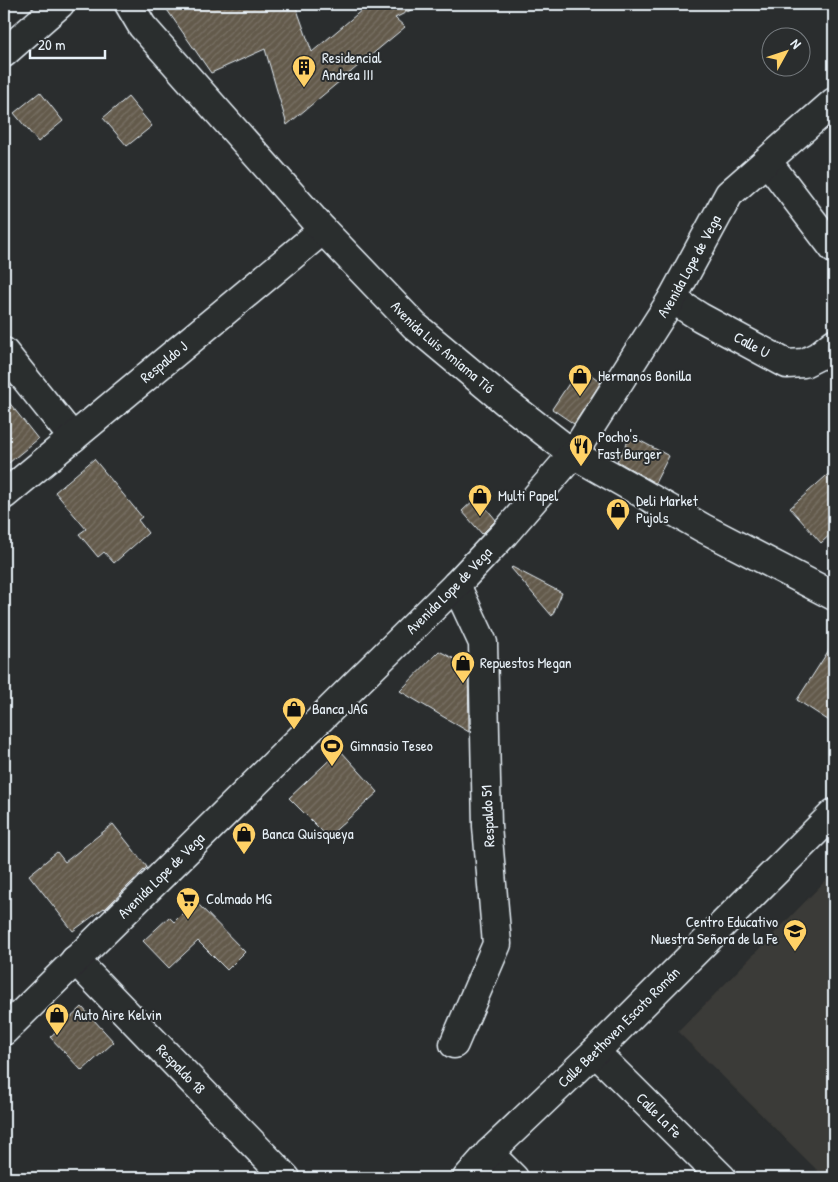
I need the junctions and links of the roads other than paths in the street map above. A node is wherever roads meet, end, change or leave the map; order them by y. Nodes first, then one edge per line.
1 (60, 4) edge
2 (129, 4) edge
3 (4, 53) edge
4 (834, 102) edge
5 (767, 161) junction
6 (323, 230) junction
7 (834, 249) edge
8 (672, 299) junction
9 (834, 343) edge
10 (4, 352) edge
11 (73, 438) junction
12 (573, 454) junction
13 (4, 495) edge
14 (456, 585) junction
15 (834, 596) edge
16 (834, 813) edge
17 (75, 960) junction
18 (4, 1031) edge
19 (454, 1044) dead end
20 (595, 1052) junction
21 (489, 1153) junction
22 (286, 1178) edge
23 (467, 1178) edge
24 (514, 1178) edge
25 (722, 1178) edge

1 - 3 street
2 - 6 street, Avenida Luis Amiama Tió
4 - 5 street, Avenida Lope de Vega
5 - 7 street
5 - 8 street, Avenida Lope de Vega
6 - 11 street, Respaldo J
6 - 12 street, Avenida Luis Amiama Tió
8 - 9 street, Calle U
8 - 12 street, Avenida Lope de Vega
10 - 11 street
11 - 13 street, Respaldo J
12 - 14 street, Avenida Lope de Vega
12 - 15 street, Avenida Luis Amiama Tió
14 - 17 street, Avenida Lope de Vega
14 - 19 street, Respaldo 51
16 - 20 street, Calle Beethoven Escoto Román
17 - 18 street, Avenida Lope de Vega
17 - 22 street, Respaldo 18
20 - 21 street, Calle Beethoven Escoto Román
20 - 25 street, Calle La Fe
21 - 23 street, Calle Beethoven Escoto Román
21 - 24 street

